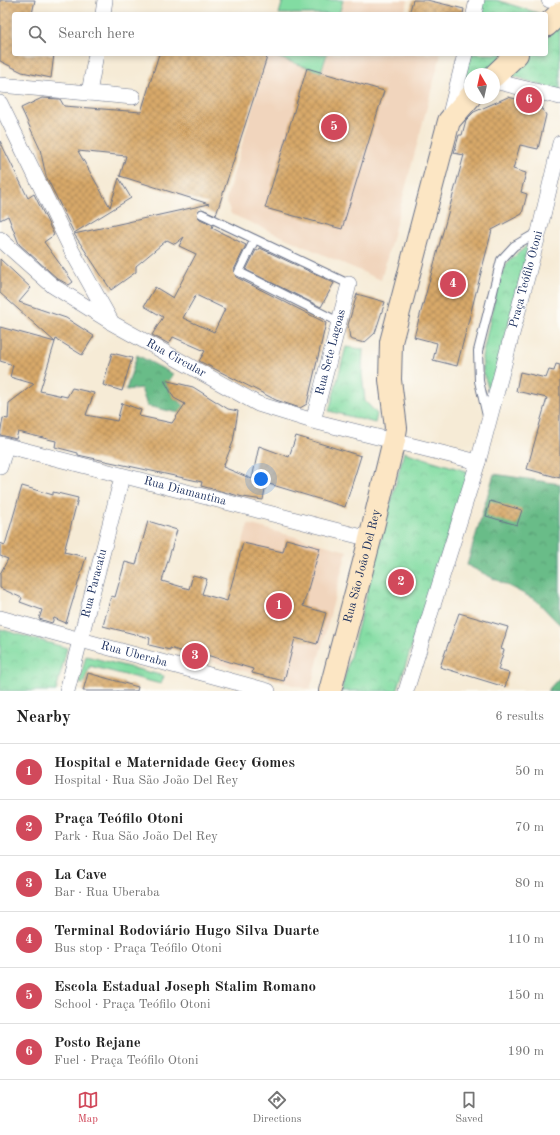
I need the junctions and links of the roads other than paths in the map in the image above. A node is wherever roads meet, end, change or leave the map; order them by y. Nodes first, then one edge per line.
1 (105, 0) edge
2 (477, 0) edge
3 (549, 0) edge
4 (560, 2) edge
5 (103, 12) edge
6 (474, 12) edge
7 (560, 13) edge
8 (548, 24) edge
9 (96, 56) edge
10 (464, 56) edge
11 (515, 56) edge
12 (500, 70) edge
13 (500, 82) edge
14 (0, 85) edge
15 (89, 93) junction
16 (133, 97) dead end
17 (560, 97) edge
18 (0, 103) edge
19 (464, 104) edge
20 (449, 121) junction
21 (560, 143) edge
22 (202, 214) dead end
23 (538, 232) junction
24 (0, 239) edge
25 (254, 241) junction
26 (349, 284) joint
27 (339, 322) junction
28 (112, 323) junction
29 (489, 420) junction
30 (313, 421) junction
31 (394, 440) junction
32 (3, 445) edge
33 (478, 462) junction
34 (0, 467) edge
35 (122, 477) junction
36 (370, 539) junction
37 (0, 618) edge
38 (80, 640) junction
39 (67, 691) edge
40 (268, 691) edge
41 (330, 691) edge
42 (406, 691) edge

1 - 5 street
2 - 6 street
3 - 4 street
7 - 8 main road
9 - 15 street
10 - 20 street
11 - 12 main road
13 - 17 street
14 - 15 street
15 - 16 street
18 - 28 street
19 - 20 main road
20 - 31 main road
21 - 23 street, Praça Teófilo Otoni
22 - 25 lane
23 - 29 street, Praça Teófilo Otoni
23 - 29 lane
24 - 28 street, Rua Circular
25 - 26 lane
25 - 27 lane
26 - 27 street, Rua Sete Lagoas
27 - 30 street, Rua Sete Lagoas
28 - 30 street, Rua Circular
29 - 33 street, Praça Teófilo Otoni
30 - 31 street, Rua Circular
31 - 33 street, Rua Circular
31 - 36 main road, Rua São João Del Rey
32 - 34 street
32 - 35 street, Rua Diamantina
33 - 42 street
35 - 36 street, Rua Diamantina
35 - 38 street, Rua Paracatu
36 - 41 main road, Rua São João Del Rey
37 - 38 street, Rua Uberaba
38 - 39 street, Rua Paracatu
38 - 40 street, Rua Uberaba

